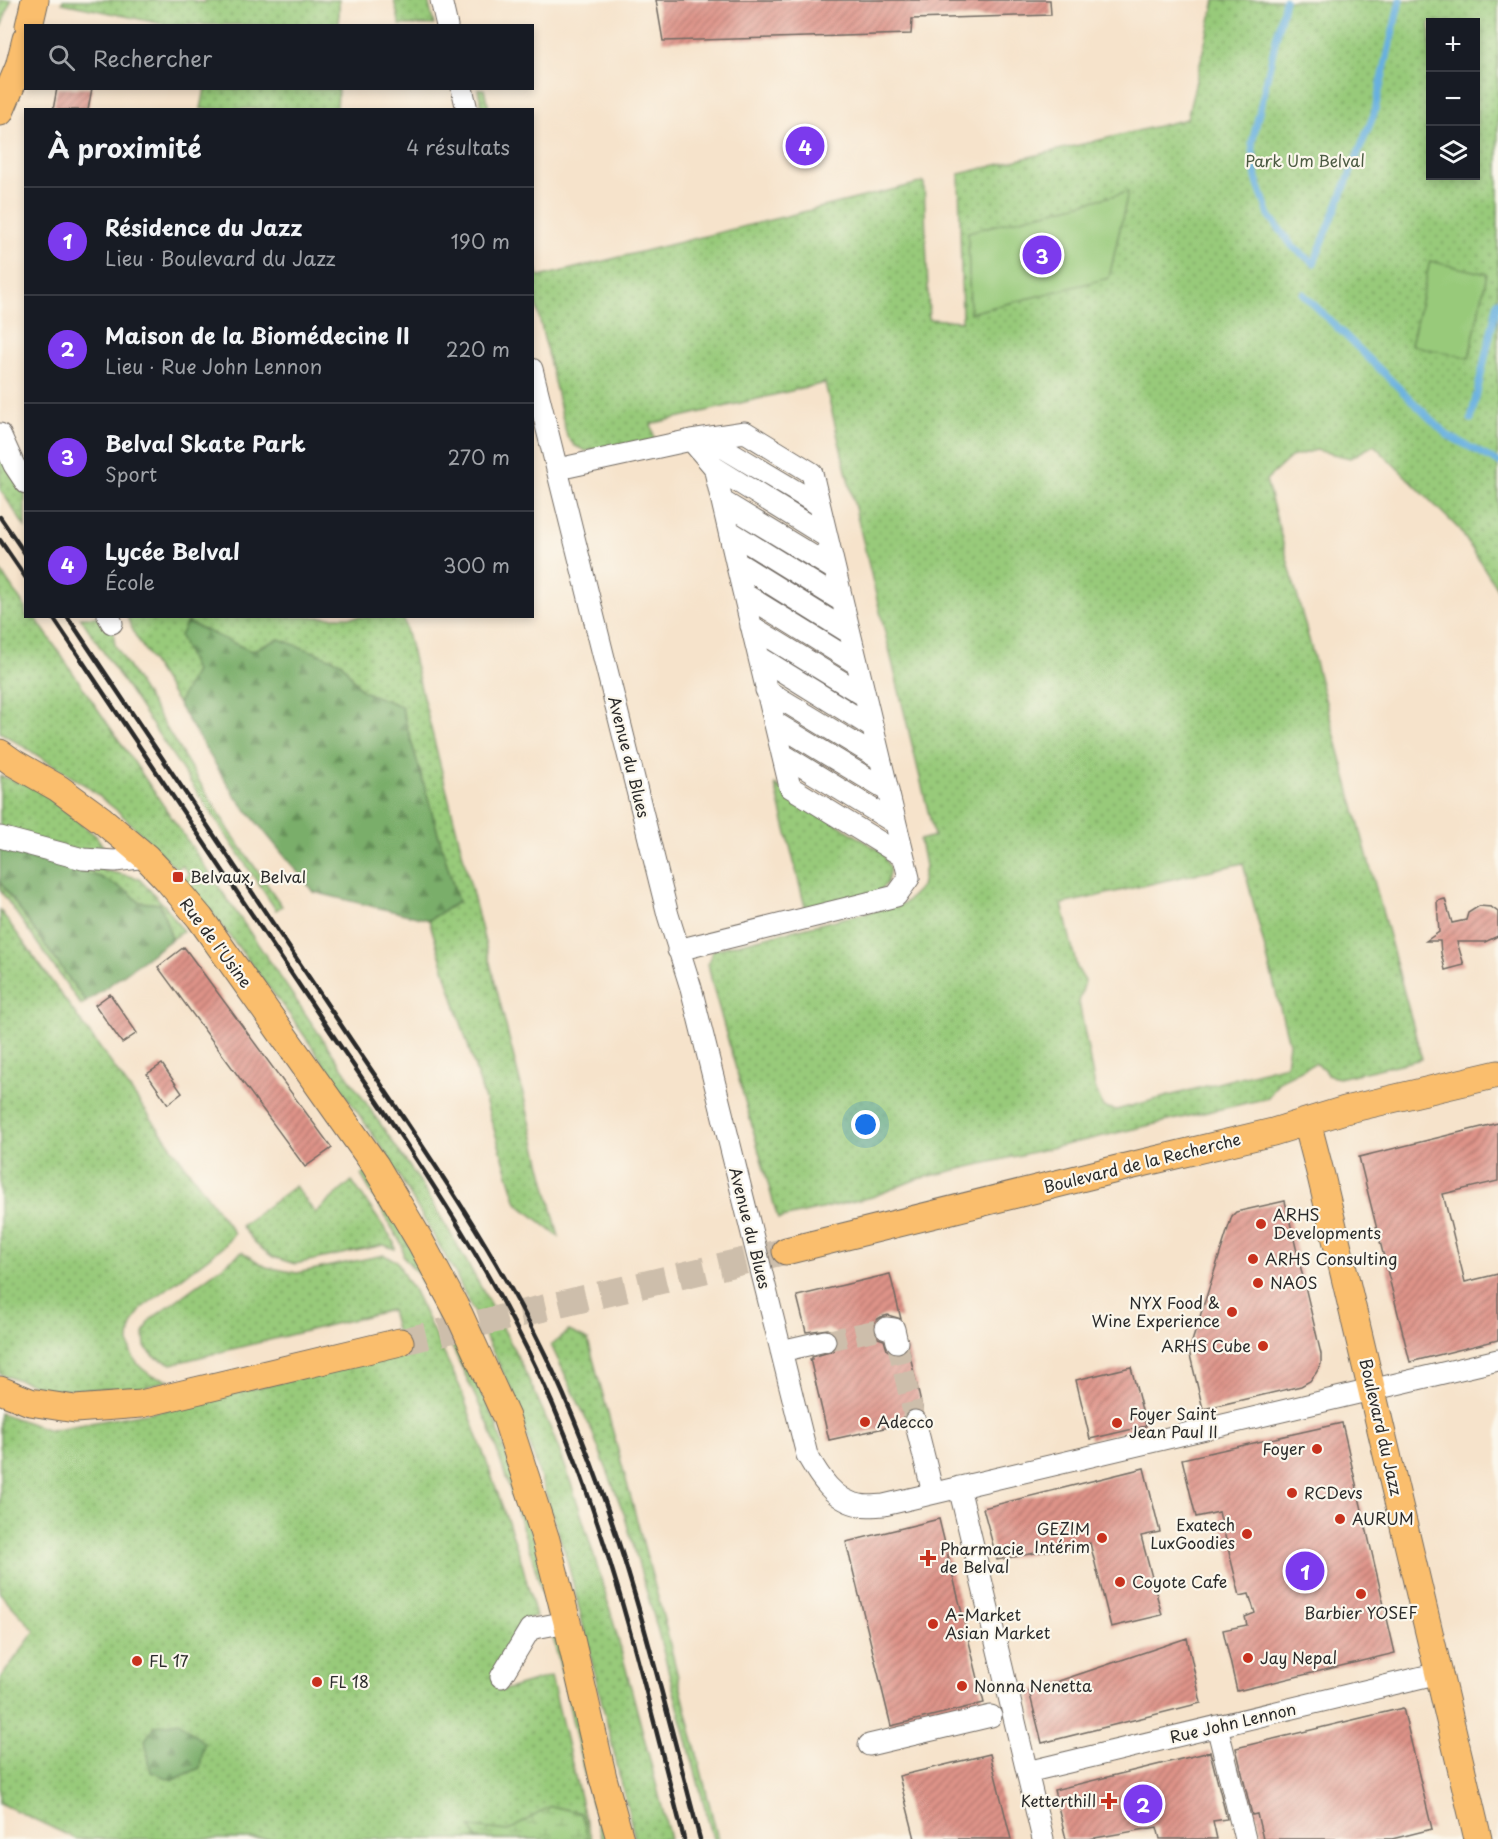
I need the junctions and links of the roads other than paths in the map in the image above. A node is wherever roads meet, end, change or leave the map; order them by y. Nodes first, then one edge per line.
1 (35, 0) edge
2 (441, 0) edge
3 (29, 24) edge
4 (447, 24) edge
5 (24, 47) edge
6 (462, 90) edge
7 (467, 108) edge
8 (0, 112) edge
9 (534, 377) edge
10 (0, 434) edge
11 (699, 439) junction
12 (714, 467) junction
13 (558, 469) junction
14 (24, 480) edge
15 (722, 501) junction
16 (729, 531) junction
17 (827, 537) junction
18 (736, 562) junction
19 (834, 569) junction
20 (744, 594) junction
21 (842, 601) junction
22 (751, 626) junction
23 (850, 633) junction
24 (759, 657) junction
25 (857, 664) junction
26 (766, 690) junction
27 (865, 696) junction
28 (774, 722) junction
29 (872, 727) junction
30 (782, 754) junction
31 (880, 759) junction
32 (5, 760) edge
33 (888, 791) junction
34 (895, 823) junction
35 (0, 837) edge
36 (146, 857) junction
37 (904, 857) junction
38 (678, 950) junction
39 (1498, 1074) edge
40 (1306, 1122) junction
41 (786, 1251) tunnel mouth
42 (825, 1341) tunnel mouth
43 (400, 1342) tunnel mouth
44 (781, 1352) junction
45 (1498, 1360) edge
46 (0, 1390) edge
47 (1373, 1390) junction
48 (915, 1421) tunnel mouth
49 (959, 1487) junction
50 (933, 1493) junction
51 (567, 1622) junction
52 (1439, 1673) junction
53 (501, 1677) dead end
54 (991, 1716) dead end
55 (1217, 1726) junction
56 (869, 1745) dead end
57 (1027, 1772) junction
58 (620, 1839) edge
59 (1043, 1839) edge
60 (1245, 1839) edge
61 (1478, 1839) edge

1 - 3 main road
2 - 4 street
5 - 8 main road
6 - 7 street
9 - 13 street, Avenue du Blues
10 - 14 street
11 - 12 street
11 - 13 street
11 - 17 street
12 - 15 street
12 - 17 street
13 - 38 street, Avenue du Blues
15 - 16 street
15 - 19 street
16 - 18 street
16 - 21 street
17 - 19 street
18 - 20 street
18 - 23 street
19 - 21 street
20 - 22 street
20 - 25 street
21 - 23 street
22 - 24 street
22 - 27 street
23 - 25 street
24 - 26 street
24 - 29 street
25 - 27 street
26 - 28 street
26 - 31 street
27 - 29 street
28 - 30 street
28 - 33 street
29 - 31 street
30 - 34 street
30 - 37 street
31 - 33 street
32 - 36 main road, Rue de l'Usine
33 - 34 street
34 - 37 street
35 - 36 street
36 - 51 main road, Rue de l'Usine
37 - 38 street
38 - 44 street, Avenue du Blues
39 - 40 main road, Boulevard de la Recherche
40 - 41 main road, Boulevard de la Recherche
40 - 47 main road, Boulevard du Jazz
42 - 44 street
43 - 46 main road
44 - 50 street, Avenue du Blues
45 - 47 street, Avenue du Blues
47 - 49 street, Avenue du Blues
47 - 52 main road, Boulevard du Jazz
48 - 50 street
49 - 50 street, Avenue du Blues
49 - 57 street
51 - 53 street
51 - 58 main road, Rue de l'Usine
52 - 55 street, Rue John Lennon
52 - 61 main road, Boulevard du Jazz
54 - 56 street
55 - 57 street, Rue John Lennon
55 - 60 street
57 - 59 street

